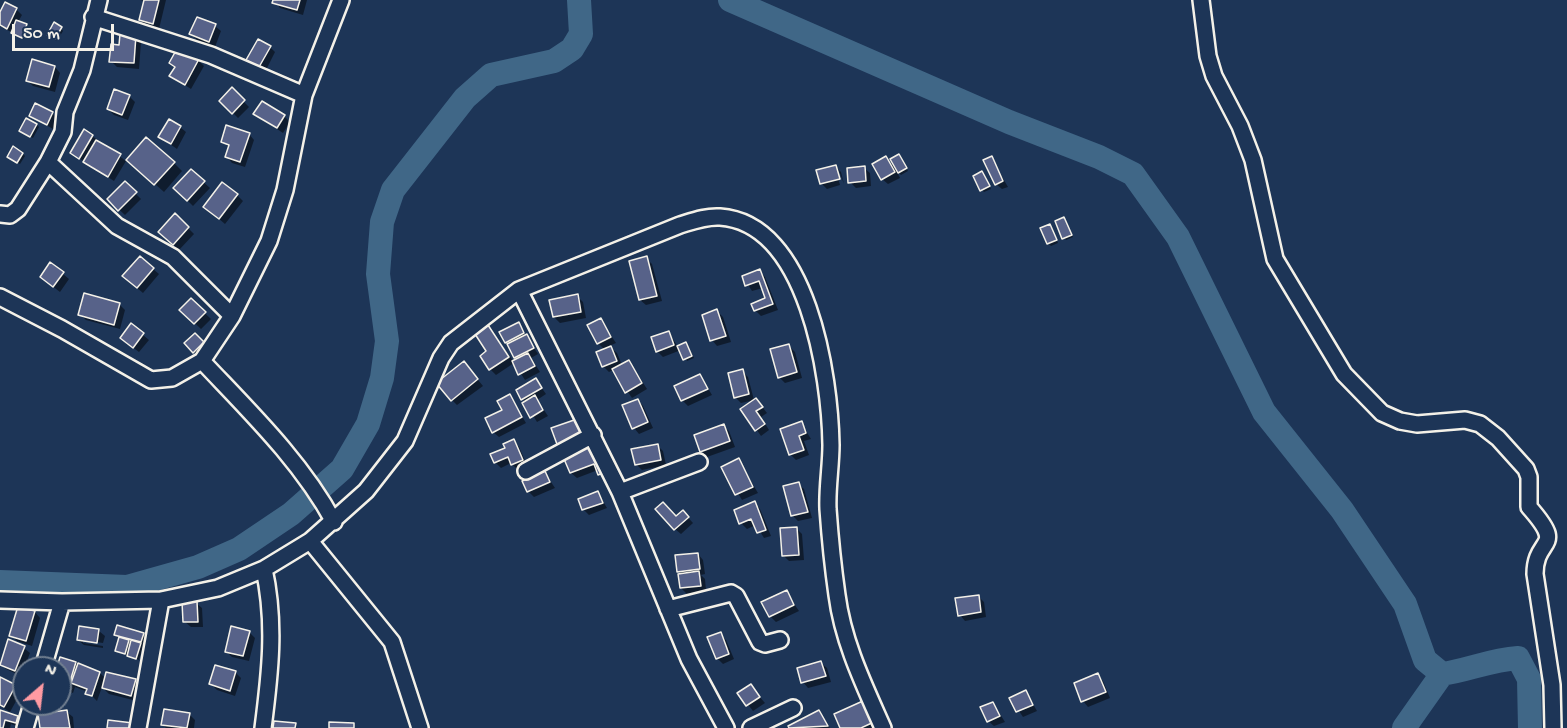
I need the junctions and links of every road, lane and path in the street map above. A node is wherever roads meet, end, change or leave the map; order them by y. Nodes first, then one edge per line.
1 (99, 0) edge
2 (341, 0) edge
3 (1201, 0) edge
4 (93, 17) junction
5 (304, 95) junction
6 (48, 162) junction
7 (0, 214) edge
8 (519, 290) junction
9 (0, 297) edge
10 (232, 316) junction
11 (202, 360) junction
12 (593, 435) junction
13 (699, 462) dead end
14 (526, 471) dead end
15 (620, 492) junction
16 (334, 522) junction
17 (310, 541) junction
18 (264, 569) junction
19 (0, 600) edge
20 (161, 600) junction
21 (62, 602) junction
22 (668, 609) junction
23 (780, 639) dead end
24 (46, 656) edge
25 (793, 708) dead end
26 (138, 728) edge
27 (263, 728) edge
28 (420, 728) edge
29 (726, 728) edge
30 (750, 728) edge
31 (883, 728) edge
32 (1553, 728) edge

1 - 4 street
2 - 5 street
3 - 32 street
4 - 5 street
4 - 6 street
5 - 10 street
6 - 7 street
6 - 10 street
8 - 12 street
8 - 16 street
8 - 31 street
9 - 11 street
10 - 11 street
11 - 16 street
12 - 14 street
12 - 15 street
13 - 15 street
15 - 22 street
16 - 17 street
17 - 18 street
17 - 28 street
18 - 20 street
18 - 27 street
19 - 21 street
20 - 21 street
20 - 26 street
21 - 24 street
22 - 23 street
22 - 29 street
25 - 30 street

